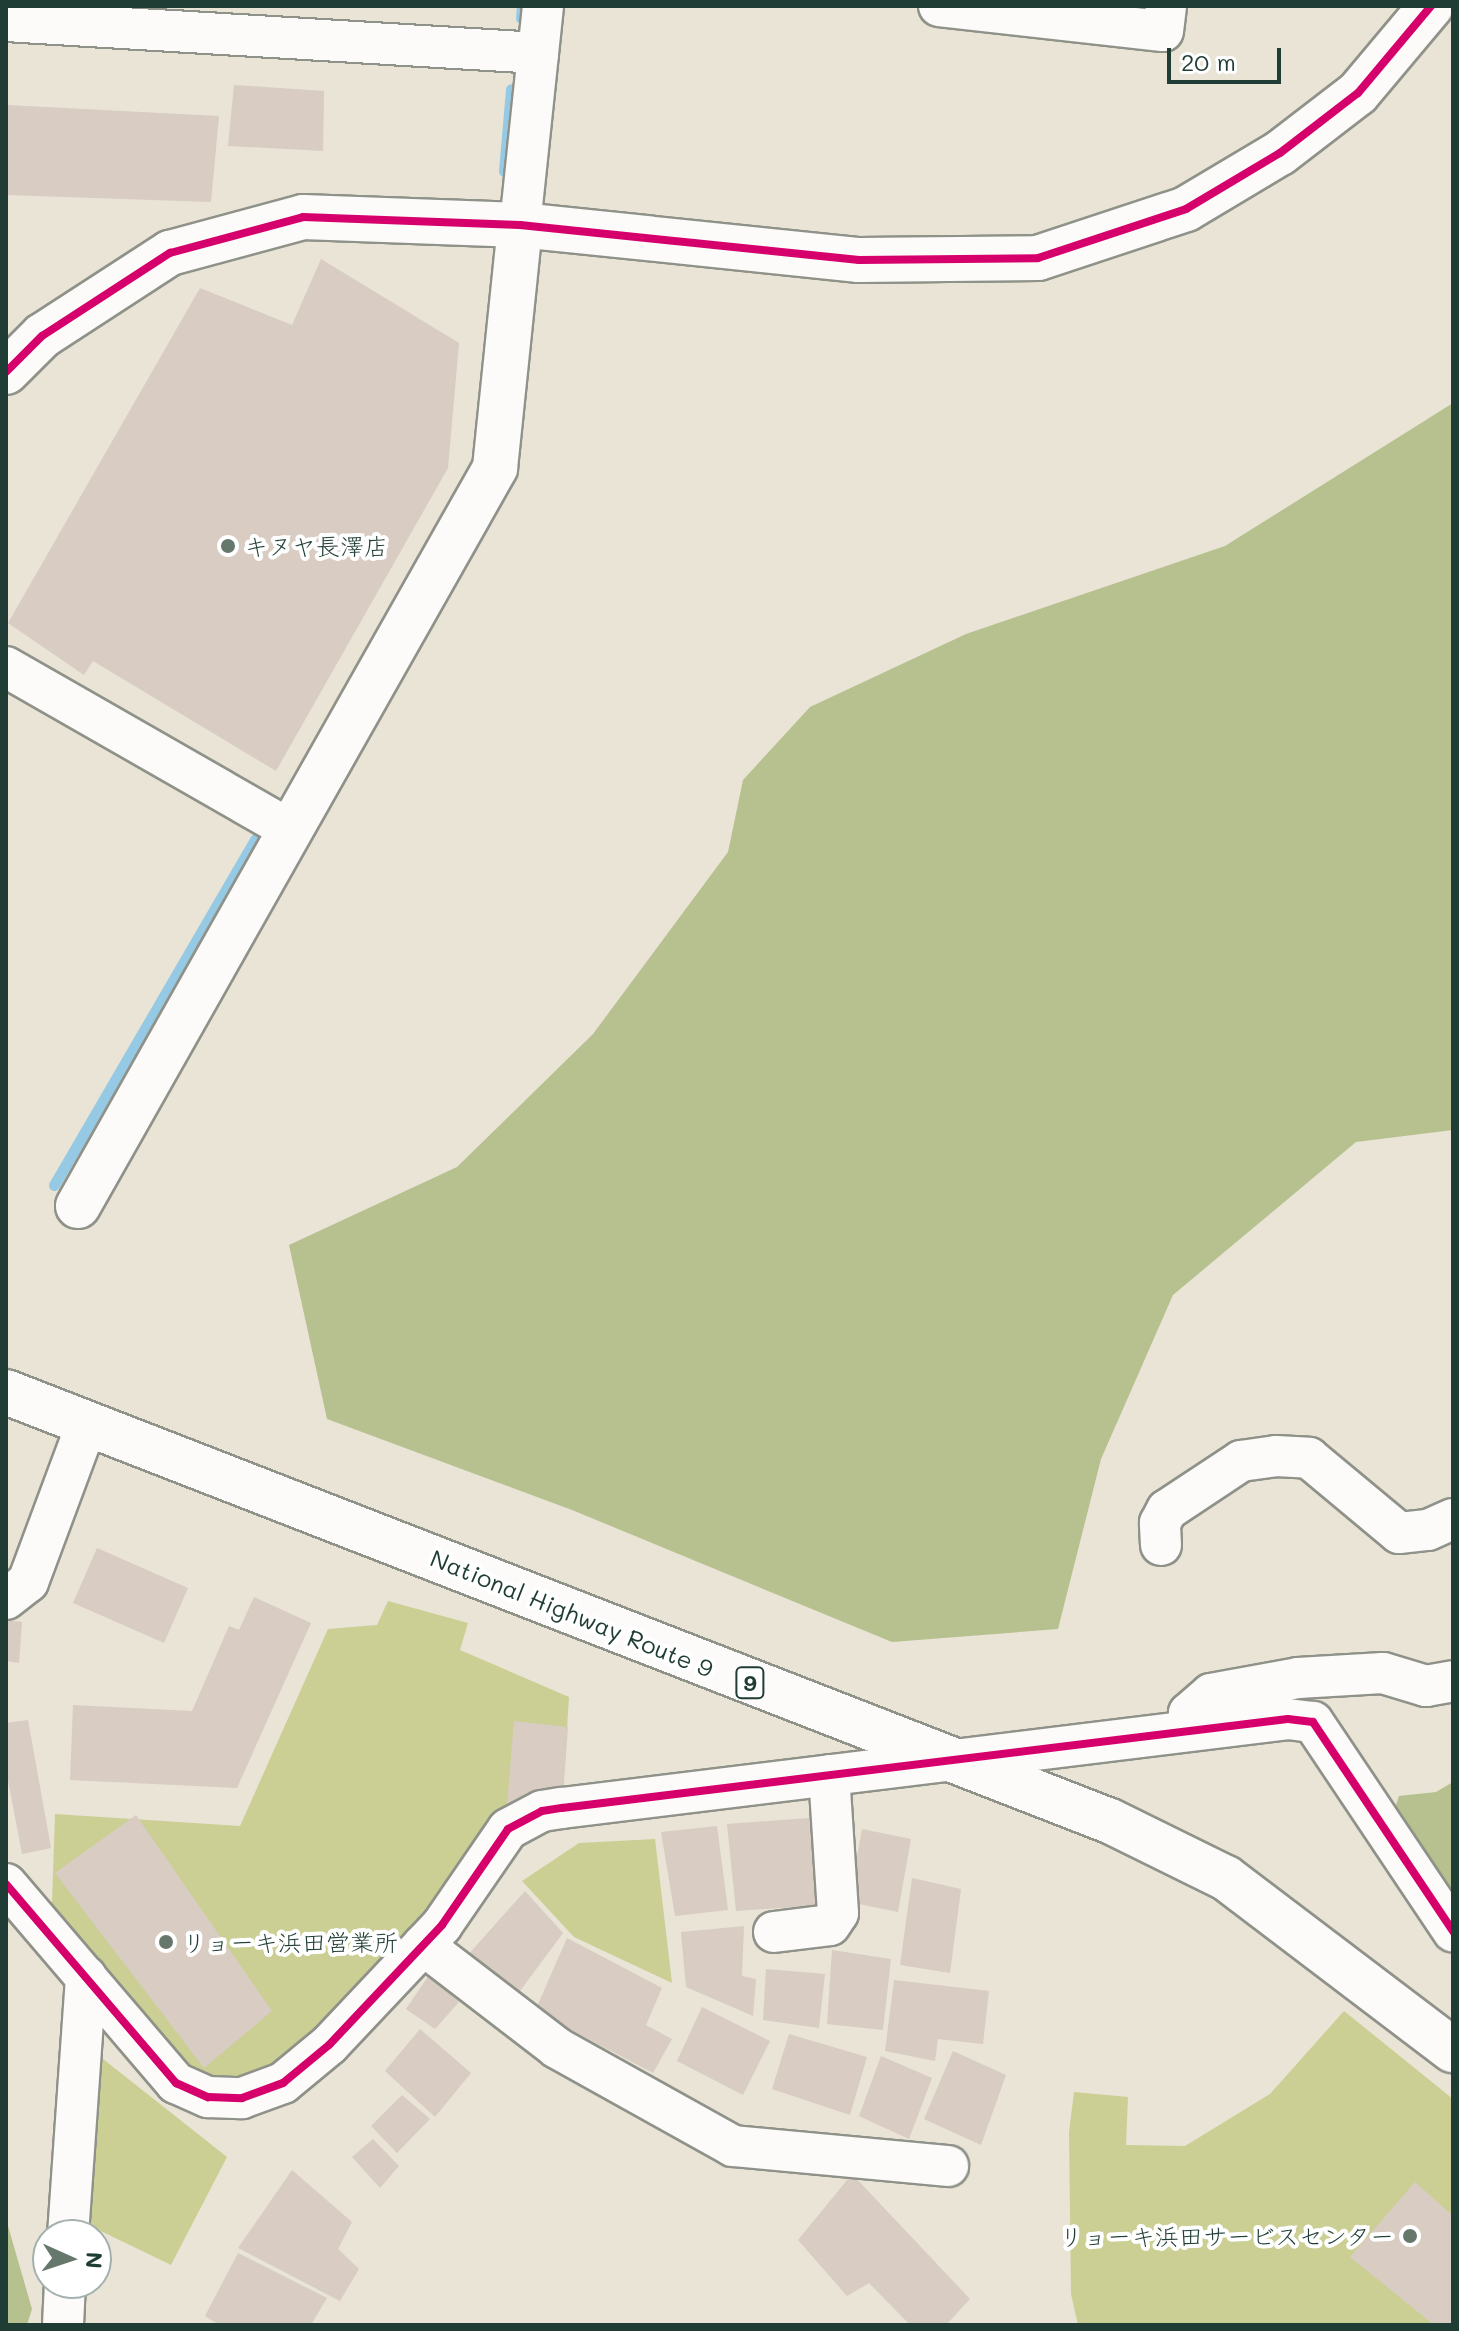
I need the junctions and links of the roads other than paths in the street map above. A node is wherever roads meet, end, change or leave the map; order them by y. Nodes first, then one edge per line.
1 (543, 6) edge
2 (939, 6) edge
3 (1166, 6) edge
4 (1431, 6) edge
5 (6, 21) edge
6 (538, 53) junction
7 (520, 225) junction
8 (6, 372) edge
9 (6, 667) edge
10 (291, 830) junction
11 (78, 1206) dead end
12 (6, 1392) edge
13 (87, 1423) junction
14 (1453, 1519) edge
15 (1161, 1545) dead end
16 (6, 1599) edge
17 (1453, 1681) edge
18 (1188, 1731) junction
19 (948, 1760) junction
20 (829, 1775) junction
21 (6, 1884) edge
22 (1453, 1931) edge
23 (774, 1932) dead end
24 (423, 1945) junction
25 (86, 1977) junction
26 (1453, 2050) edge
27 (948, 2166) dead end
28 (69, 2219) edge
29 (64, 2299) edge
30 (63, 2325) edge

1 - 6 street
2 - 3 street
4 - 7 main road
5 - 6 street
6 - 7 street
7 - 8 main road
7 - 10 main road
9 - 10 street
10 - 11 main road
12 - 13 main road, National Highway Route 9 / 9
13 - 16 street
13 - 19 main road, National Highway Route 9 / 9
14 - 15 street
17 - 18 street
18 - 19 street
18 - 22 street
19 - 20 street
19 - 26 main road, National Highway Route 9 / 9
20 - 23 street
20 - 24 street
21 - 25 street
24 - 25 street
24 - 27 street
25 - 28 street
29 - 30 street

